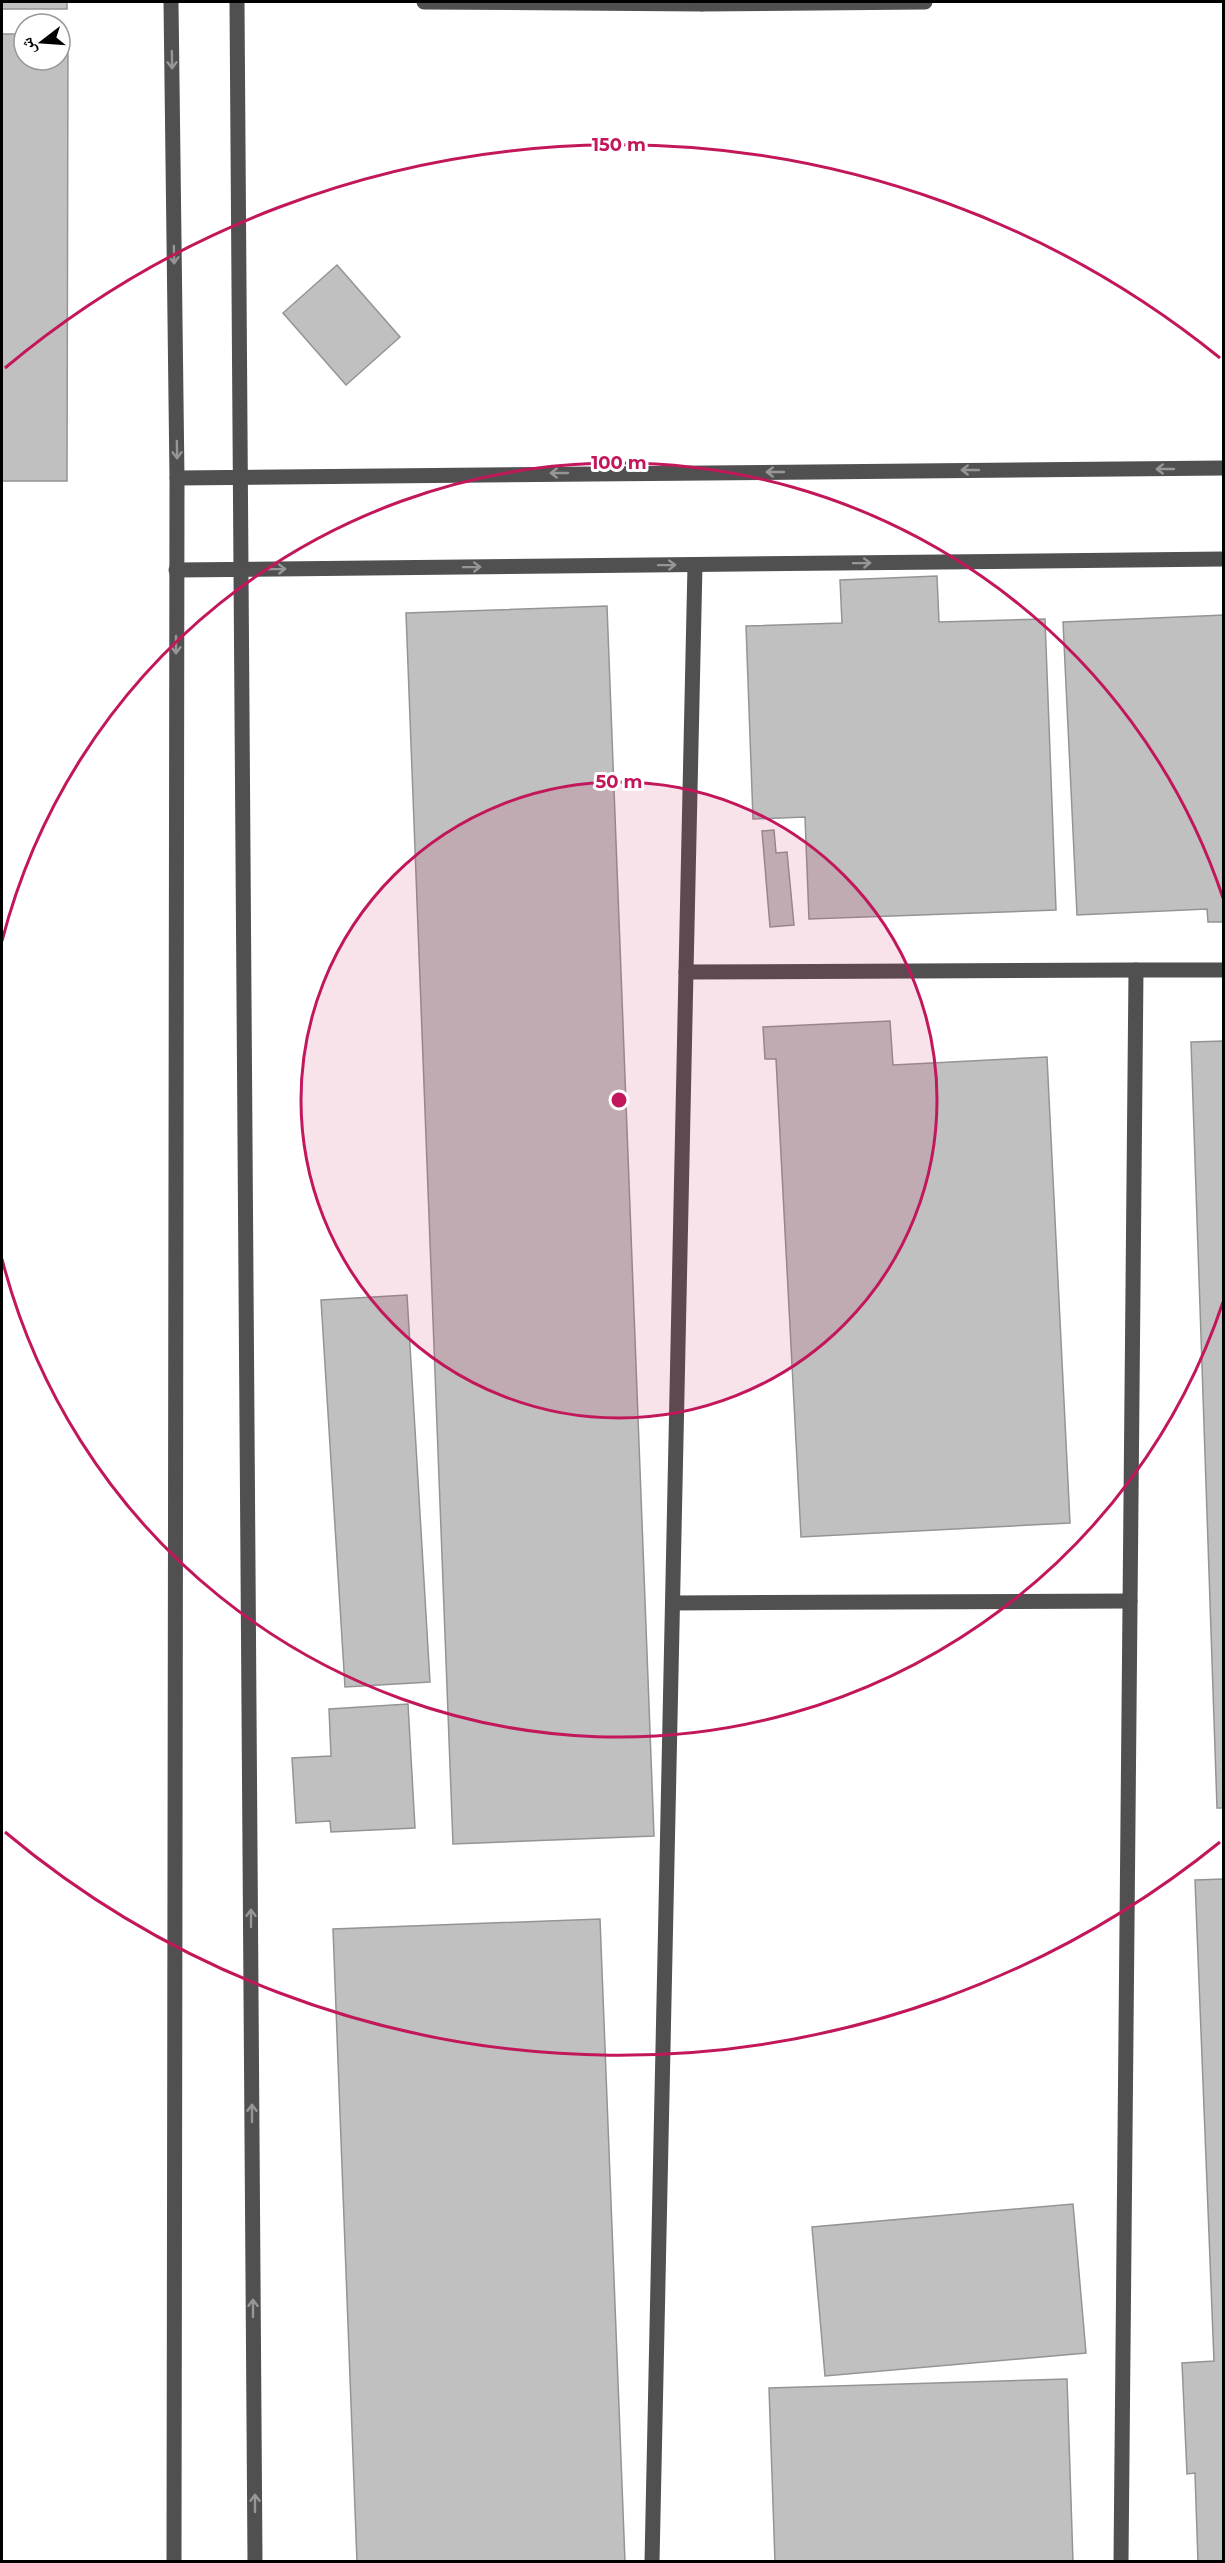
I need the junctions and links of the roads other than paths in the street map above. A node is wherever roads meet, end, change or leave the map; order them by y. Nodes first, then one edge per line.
1 (171, 2) edge
2 (237, 2) edge
3 (424, 2) edge
4 (925, 2) edge
5 (702, 3) edge
6 (1224, 468) edge
7 (240, 476) junction
8 (177, 478) junction
9 (1224, 559) edge
10 (696, 565) junction
11 (241, 569) junction
12 (176, 570) junction
13 (1136, 970) junction
14 (1224, 970) edge
15 (687, 972) junction
16 (1130, 1601) junction
17 (673, 1603) junction
18 (174, 2562) edge
19 (255, 2562) edge
20 (652, 2562) edge
21 (1121, 2562) edge

1 -> 8 street
2 - 7 street
3 - 5 street
4 - 5 street
6 -> 7 street
7 - 8 street
7 - 11 street
8 - 12 street
10 -> 9 street
11 -> 10 street
10 - 15 street
11 - 12 street
19 -> 11 street
12 -> 18 street
13 - 14 street
13 - 15 street
13 - 16 street
15 - 17 street
16 - 17 street
16 - 21 street
17 - 20 street

